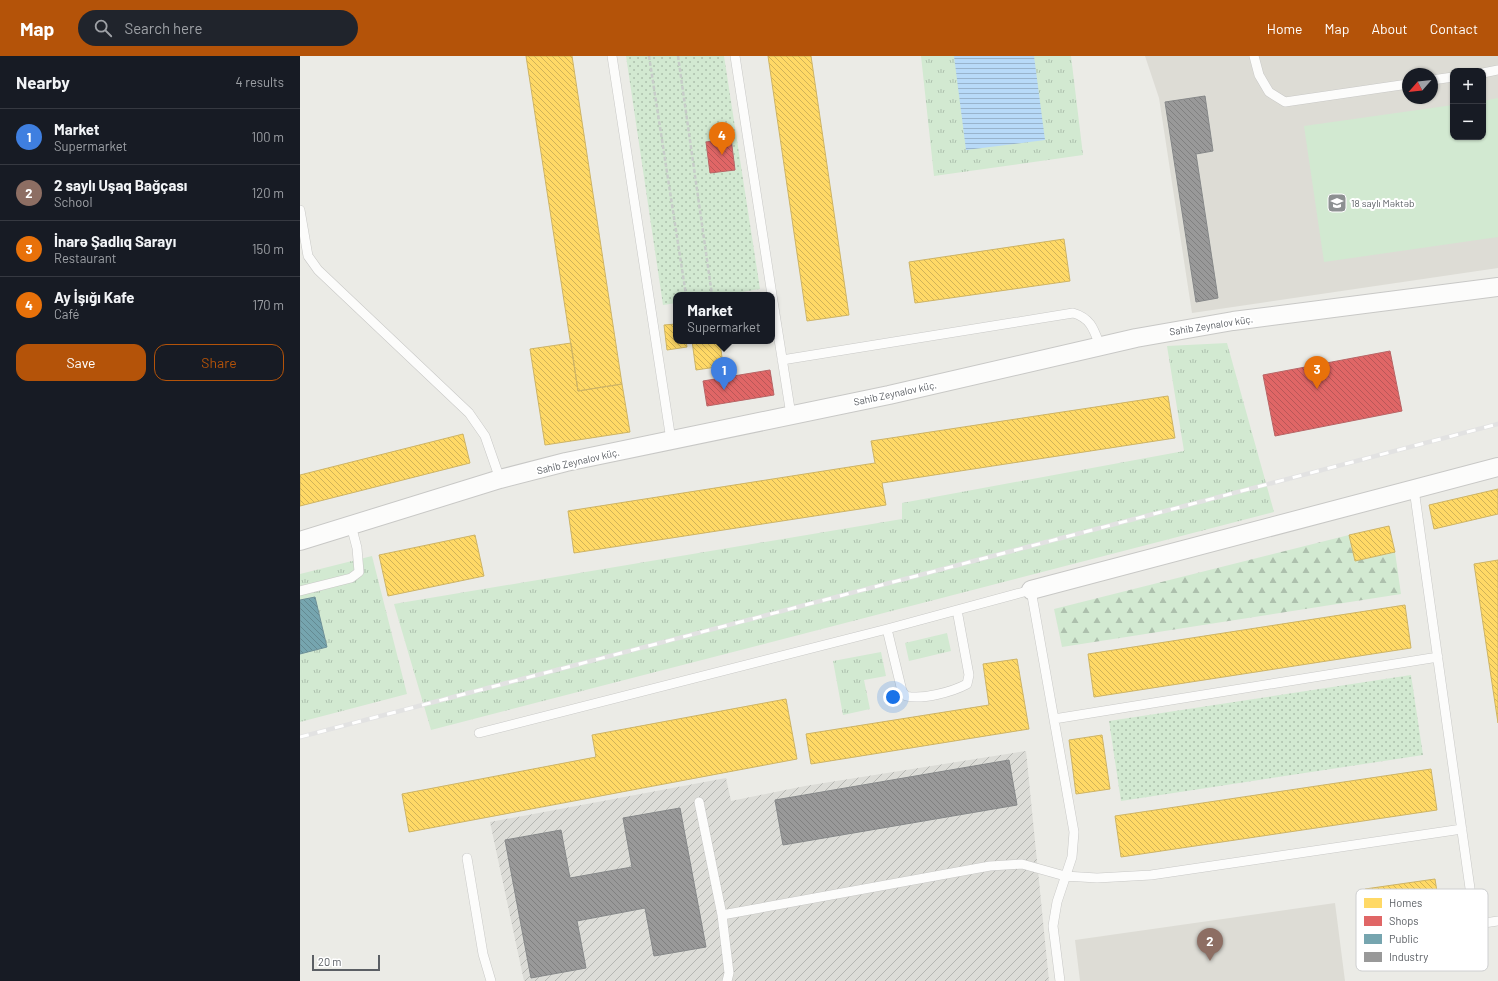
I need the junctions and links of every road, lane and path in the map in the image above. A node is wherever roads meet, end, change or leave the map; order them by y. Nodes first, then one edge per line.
1 (612, 56) edge
2 (650, 56) edge
3 (678, 56) edge
4 (735, 56) edge
5 (1254, 56) edge
6 (1498, 70) edge
7 (1486, 72) edge
8 (1450, 77) edge
9 (1438, 79) edge
10 (1402, 85) edge
11 (300, 210) edge
12 (1498, 287) edge
13 (686, 292) edge
14 (712, 292) edge
15 (772, 292) edge
16 (775, 314) edge
17 (1100, 346) junction
18 (782, 360) junction
19 (790, 415) junction
20 (671, 440) junction
21 (1498, 466) edge
22 (500, 479) junction
23 (1414, 489) junction
24 (351, 525) junction
25 (300, 541) edge
26 (1031, 590) junction
27 (300, 591) edge
28 (957, 610) junction
29 (887, 629) junction
30 (1438, 657) junction
31 (1054, 719) junction
32 (479, 733) dead end
33 (699, 802) dead end
34 (1462, 829) junction
35 (468, 858) dead end
36 (1066, 876) junction
37 (1470, 889) edge
38 (722, 915) junction
39 (1498, 920) edge
40 (1488, 922) edge
41 (491, 981) edge
42 (727, 981) edge
43 (1060, 981) edge

1 - 20 lane
2 - 13 path
3 - 14 path
4 - 15 lane
5 - 10 lane
6 - 7 lane
8 - 9 lane
11 - 22 lane
12 - 17 street, Sahib Zeynalov küç.
16 - 18 lane
17 - 18 lane
17 - 19 street, Sahib Zeynalov küç.
18 - 19 lane
19 - 20 street, Sahib Zeynalov küç.
20 - 22 street, Sahib Zeynalov küç.
21 - 23 street
22 - 24 street, Sahib Zeynalov küç.
23 - 26 street
23 - 30 lane
24 - 25 street, Sahib Zeynalov küç.
24 - 27 lane
26 - 28 lane
26 - 31 lane
28 - 29 lane
28 - 29 lane
29 - 32 lane
30 - 31 lane
30 - 34 lane
31 - 36 lane
33 - 38 lane
34 - 36 lane
34 - 37 lane
35 - 41 lane
36 - 38 lane
36 - 43 lane
38 - 42 lane
39 - 40 lane

